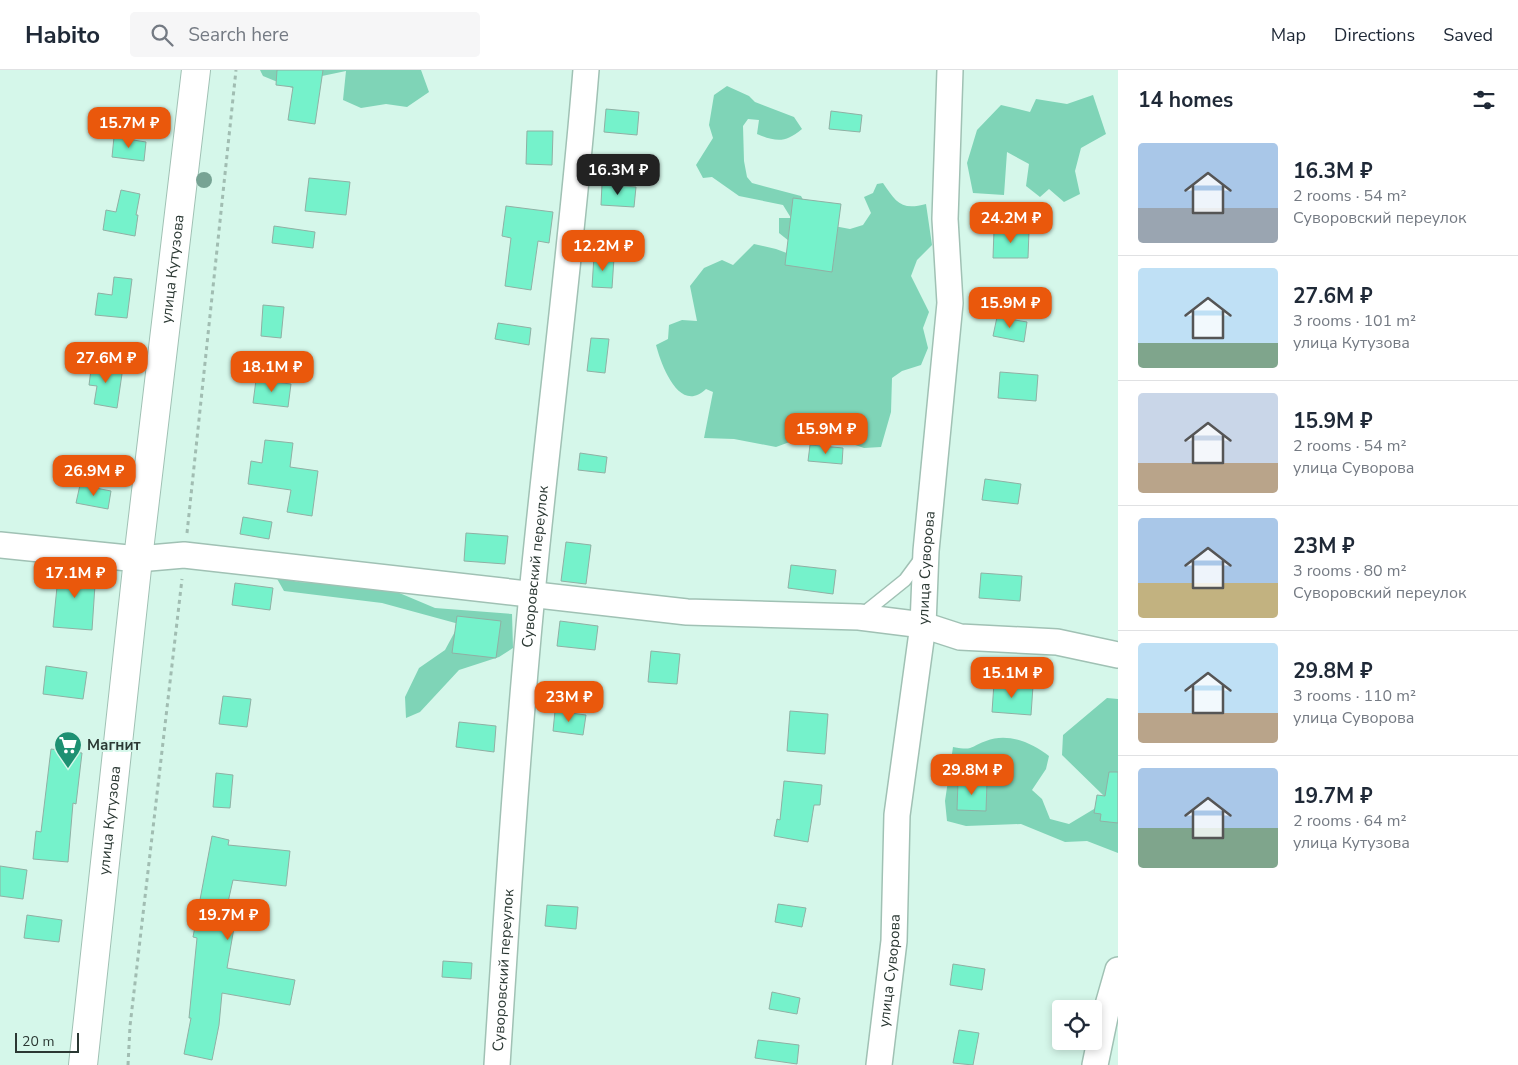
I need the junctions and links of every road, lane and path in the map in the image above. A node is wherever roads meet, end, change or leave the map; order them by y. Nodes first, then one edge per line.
1 (196, 70) edge
2 (586, 70) edge
3 (950, 70) edge
4 (0, 545) edge
5 (926, 551) junction
6 (138, 559) junction
7 (532, 594) junction
8 (859, 617) junction
9 (923, 624) junction
10 (1118, 656) edge
11 (1118, 970) edge
12 (83, 1065) edge
13 (497, 1065) edge
14 (879, 1065) edge
15 (1095, 1065) edge

1 - 6 street, улица Кутузова
2 - 7 street, Суворовский переулок
3 - 5 street, улица Суворова
4 - 6 street
5 - 8 lane
5 - 9 street, улица Суворова
6 - 7 street
6 - 12 street, улица Кутузова
7 - 8 street
7 - 13 street, Суворовский переулок
8 - 9 street
9 - 10 street
9 - 14 street, улица Суворова
11 - 15 street

